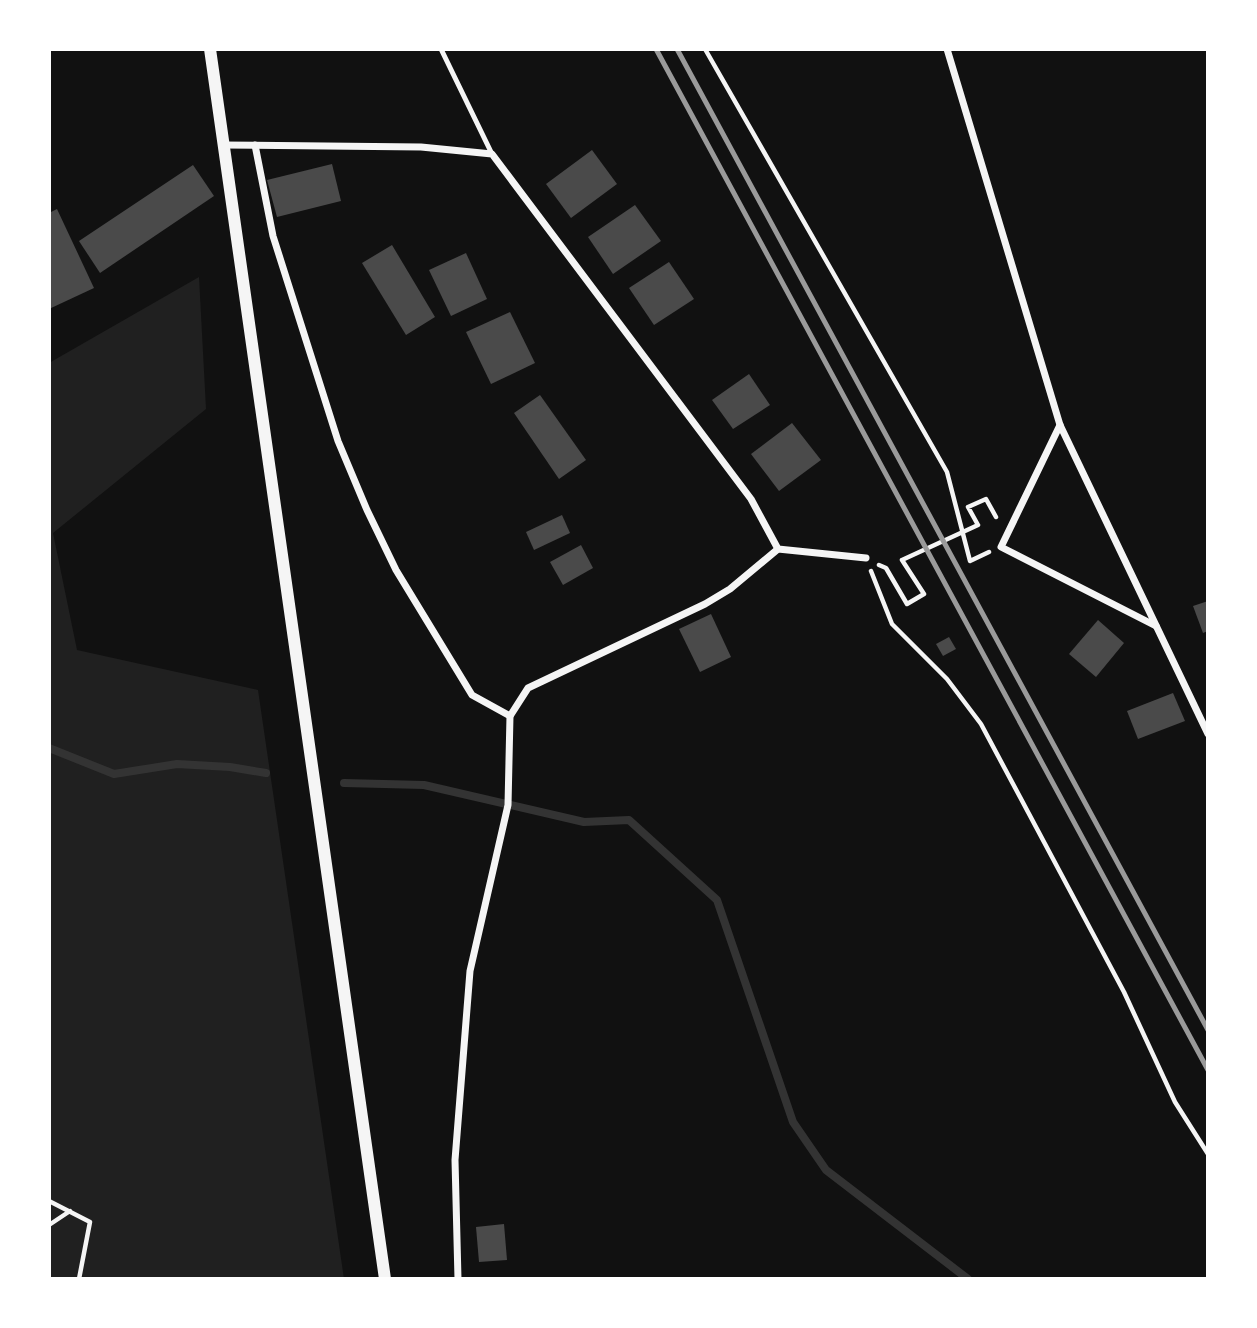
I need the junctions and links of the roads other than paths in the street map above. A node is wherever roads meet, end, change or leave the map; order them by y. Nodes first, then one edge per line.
1 (209, 49) edge
2 (441, 49) edge
3 (947, 49) edge
4 (223, 145) junction
5 (255, 145) junction
6 (492, 154) junction
7 (1060, 425) junction
8 (778, 549) junction
9 (866, 558) road end
10 (1156, 626) junction
11 (510, 716) junction
12 (1208, 734) edge
13 (385, 1279) edge
14 (458, 1279) edge

1 - 4 street
2 - 6 lane
3 - 7 street
4 - 5 street
4 - 13 street
5 - 6 street
5 - 11 street
6 - 8 street
7 - 10 street
7 - 10 street
8 - 9 street
8 - 11 street
10 - 12 street
11 - 14 street

